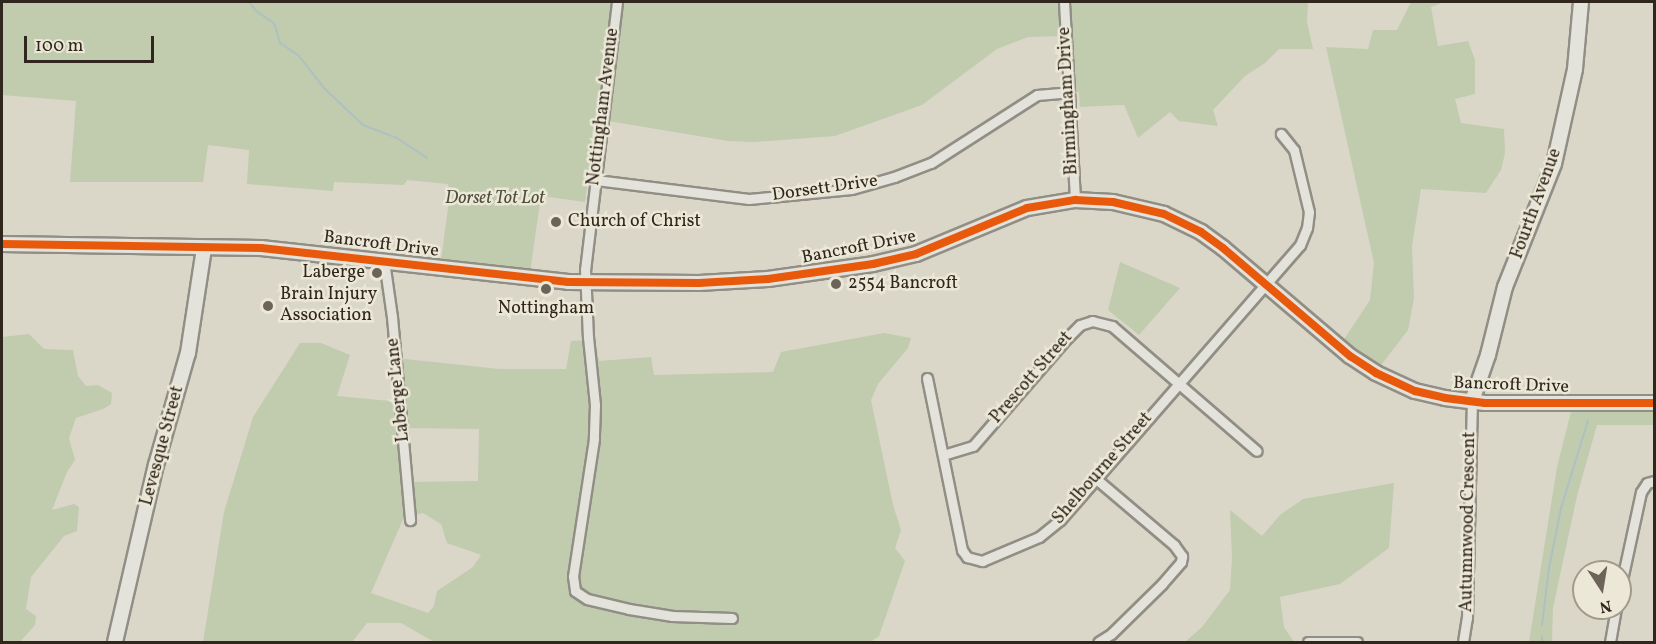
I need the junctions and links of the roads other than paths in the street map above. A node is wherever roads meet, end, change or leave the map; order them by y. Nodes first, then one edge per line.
1 (617, 2) edge
2 (1064, 2) edge
3 (1581, 2) edge
4 (1068, 92) junction
5 (1281, 134) dead end
6 (596, 180) junction
7 (1075, 200) junction
8 (2, 244) edge
9 (204, 248) junction
10 (384, 261) junction
11 (585, 283) junction
12 (1266, 284) junction
13 (927, 378) dead end
14 (1178, 384) junction
15 (1472, 401) junction
16 (1654, 404) edge
17 (1257, 451) dead end
18 (944, 455) junction
19 (1095, 478) junction
20 (1654, 481) edge
21 (410, 520) dead end
22 (1626, 560) edge
23 (732, 618) dead end
24 (1614, 620) edge
25 (115, 642) edge
26 (1098, 642) edge
27 (1308, 642) edge
28 (1356, 642) edge
29 (1463, 642) edge
30 (1610, 642) edge

1 - 6 street, Nottingham Avenue
2 - 4 street, Birmingham Drive
3 - 15 main road, Fourth Avenue
4 - 6 street, Dorsett Drive
4 - 7 street, Birmingham Drive
5 - 12 street, Shelbourne Street
6 - 11 street, Nottingham Avenue
7 - 11 main road, Bancroft Drive
7 - 12 main road, Bancroft Drive
8 - 9 main road, Bancroft Drive
9 - 10 main road, Bancroft Drive
9 - 25 main road, Levesque Street
10 - 11 main road, Bancroft Drive
10 - 21 street, Laberge Lane
11 - 23 street, Nottingham Avenue
12 - 14 street, Shelbourne Street
12 - 15 main road, Bancroft Drive
13 - 18 street, Shelbourne Street
14 - 17 street, Prescott Street
14 - 18 street, Prescott Street
14 - 19 street, Shelbourne Street
15 - 16 main road, Bancroft Drive
15 - 29 street, Autumnwood Crescent
18 - 19 street, Shelbourne Street
19 - 26 street
20 - 22 street
24 - 30 street
27 - 28 street

